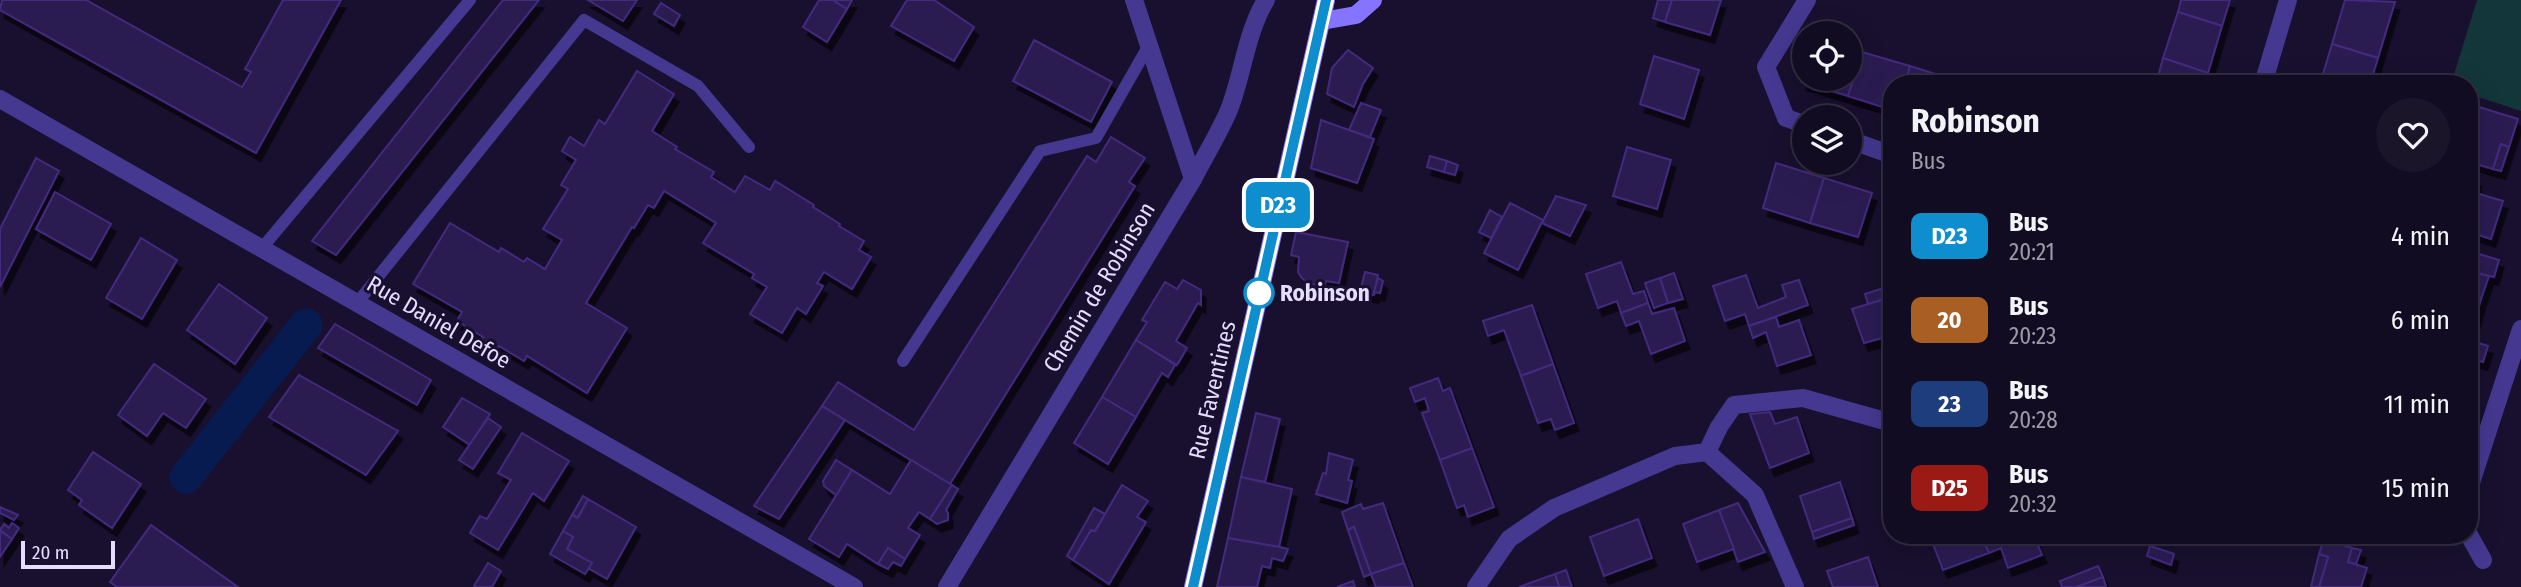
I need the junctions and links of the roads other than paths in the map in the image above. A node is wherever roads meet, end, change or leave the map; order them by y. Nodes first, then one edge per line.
1 (470, 0) edge
2 (1134, 0) edge
3 (1266, 0) edge
4 (1326, 0) edge
5 (1373, 0) edge
6 (1807, 0) edge
7 (2288, 0) edge
8 (1322, 21) junction
9 (1149, 45) junction
10 (2266, 75) edge
11 (0, 99) edge
12 (1792, 120) edge
13 (1862, 144) edge
14 (749, 147) dead end
15 (1883, 152) edge
16 (1193, 179) junction
17 (262, 248) junction
18 (357, 303) junction
19 (2521, 329) edge
20 (903, 361) dead end
21 (1883, 420) edge
22 (1707, 452) junction
23 (2478, 461) edge
24 (2474, 544) edge
25 (2483, 560) dead end
26 (854, 587) edge
27 (947, 587) edge
28 (1193, 587) edge
29 (1476, 587) edge
30 (1795, 587) edge

1 - 17 lane
2 - 9 street
3 - 16 street, Chemin de Robinson
4 - 8 main road, Rue Faventines
5 - 8 main road
6 - 12 street
7 - 10 street
8 - 28 main road, Rue Faventines
9 - 16 street
9 - 20 lane
11 - 17 street, Rue Daniel Defoe
13 - 15 street
14 - 18 lane
16 - 27 street, Chemin de Robinson
17 - 18 street, Rue Daniel Defoe
18 - 26 street, Rue Daniel Defoe
19 - 23 street
21 - 22 street
22 - 29 street
22 - 30 street
24 - 25 street

